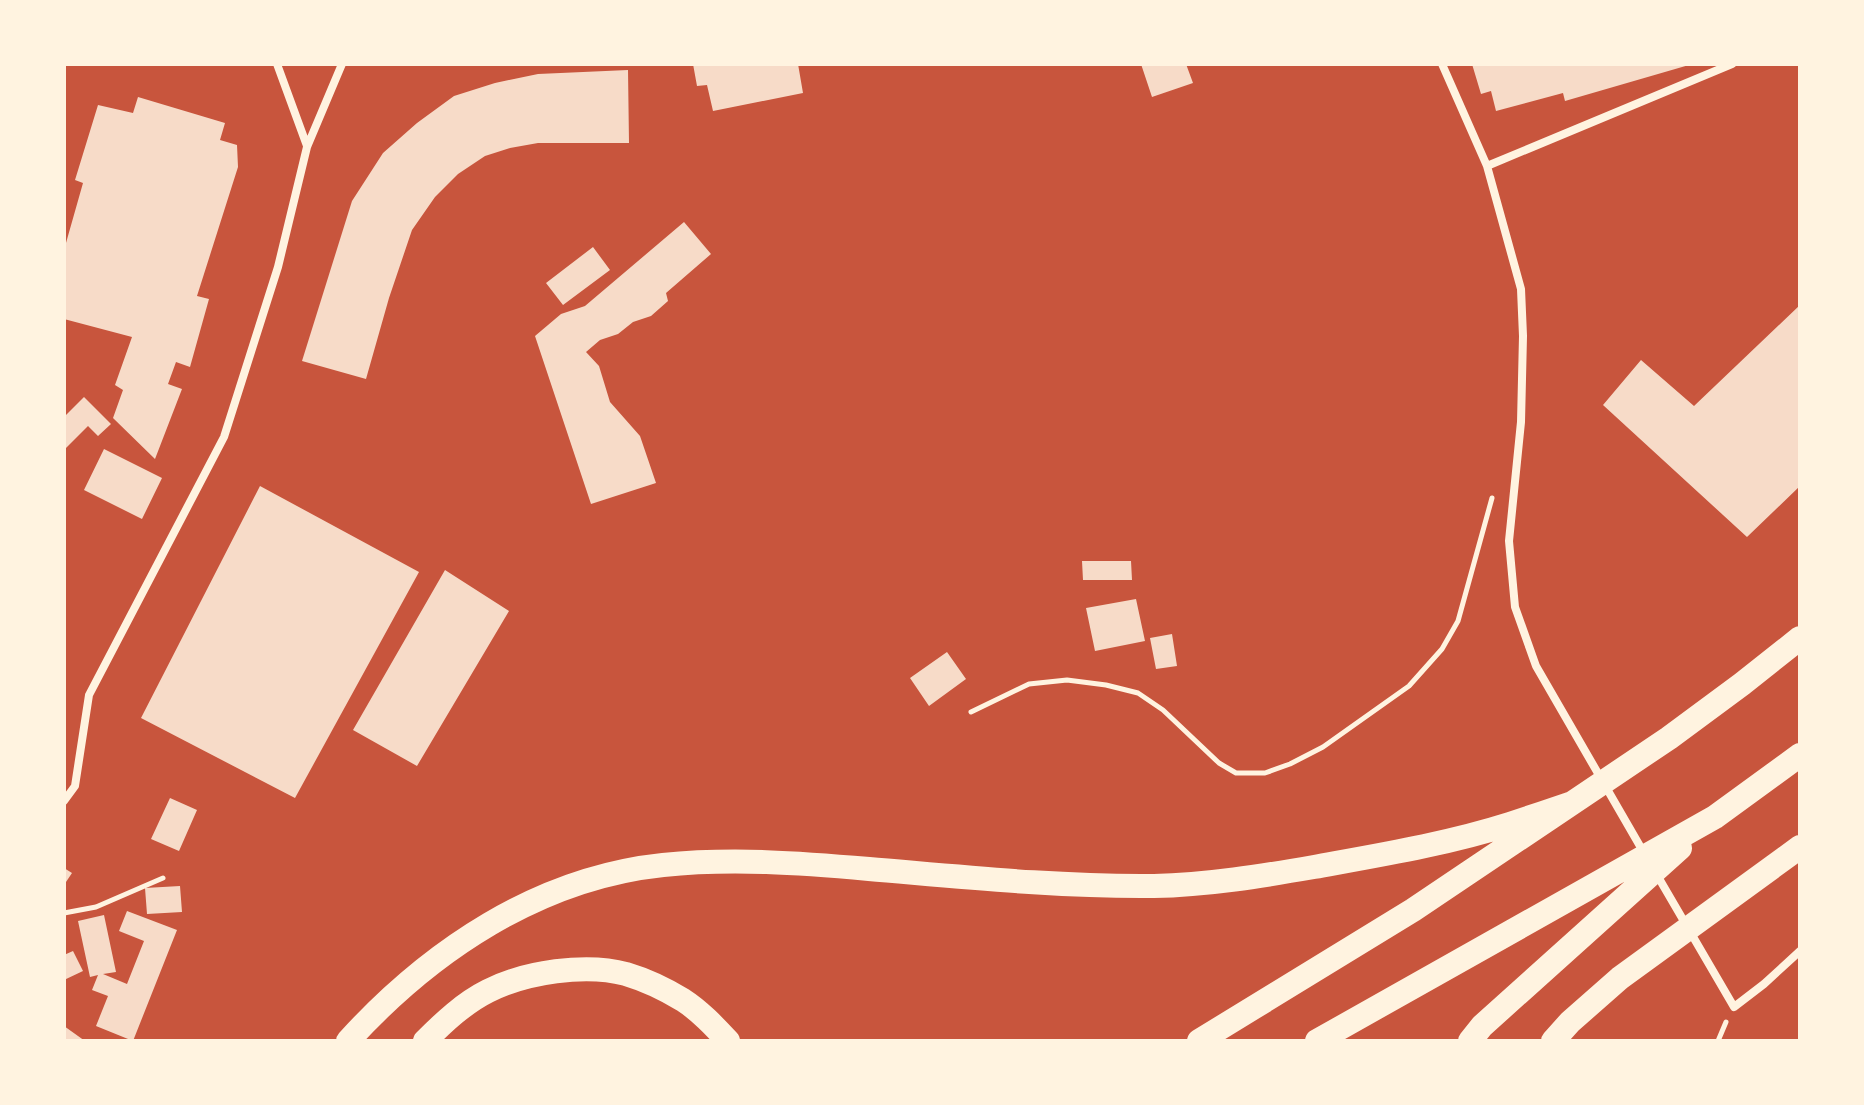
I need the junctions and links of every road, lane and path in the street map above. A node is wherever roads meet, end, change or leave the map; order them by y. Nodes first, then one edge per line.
1 (277, 64) edge
2 (342, 64) edge
3 (1442, 64) edge
4 (1732, 64) edge
5 (307, 147) junction
6 (1487, 166) junction
7 (1495, 489) dead end
8 (1800, 638) edge
9 (971, 712) dead end
10 (1800, 755) edge
11 (64, 801) edge
12 (1572, 803) junction
13 (1715, 817) junction
14 (1800, 847) edge
15 (163, 878) dead end
16 (64, 913) edge
17 (1800, 951) edge
18 (348, 1041) edge
19 (425, 1041) edge
20 (728, 1041) edge
21 (1199, 1041) edge
22 (1317, 1041) edge
23 (1470, 1041) edge
24 (1553, 1041) edge

1 - 5 street
2 - 5 street
3 - 6 street
4 - 6 street
5 - 11 street
6 - 17 street
7 - 9 path
8 - 12 highway
10 - 13 highway
12 - 18 highway
12 - 21 highway
13 - 22 highway
13 - 23 highway
14 - 24 highway
15 - 16 path
19 - 20 highway

